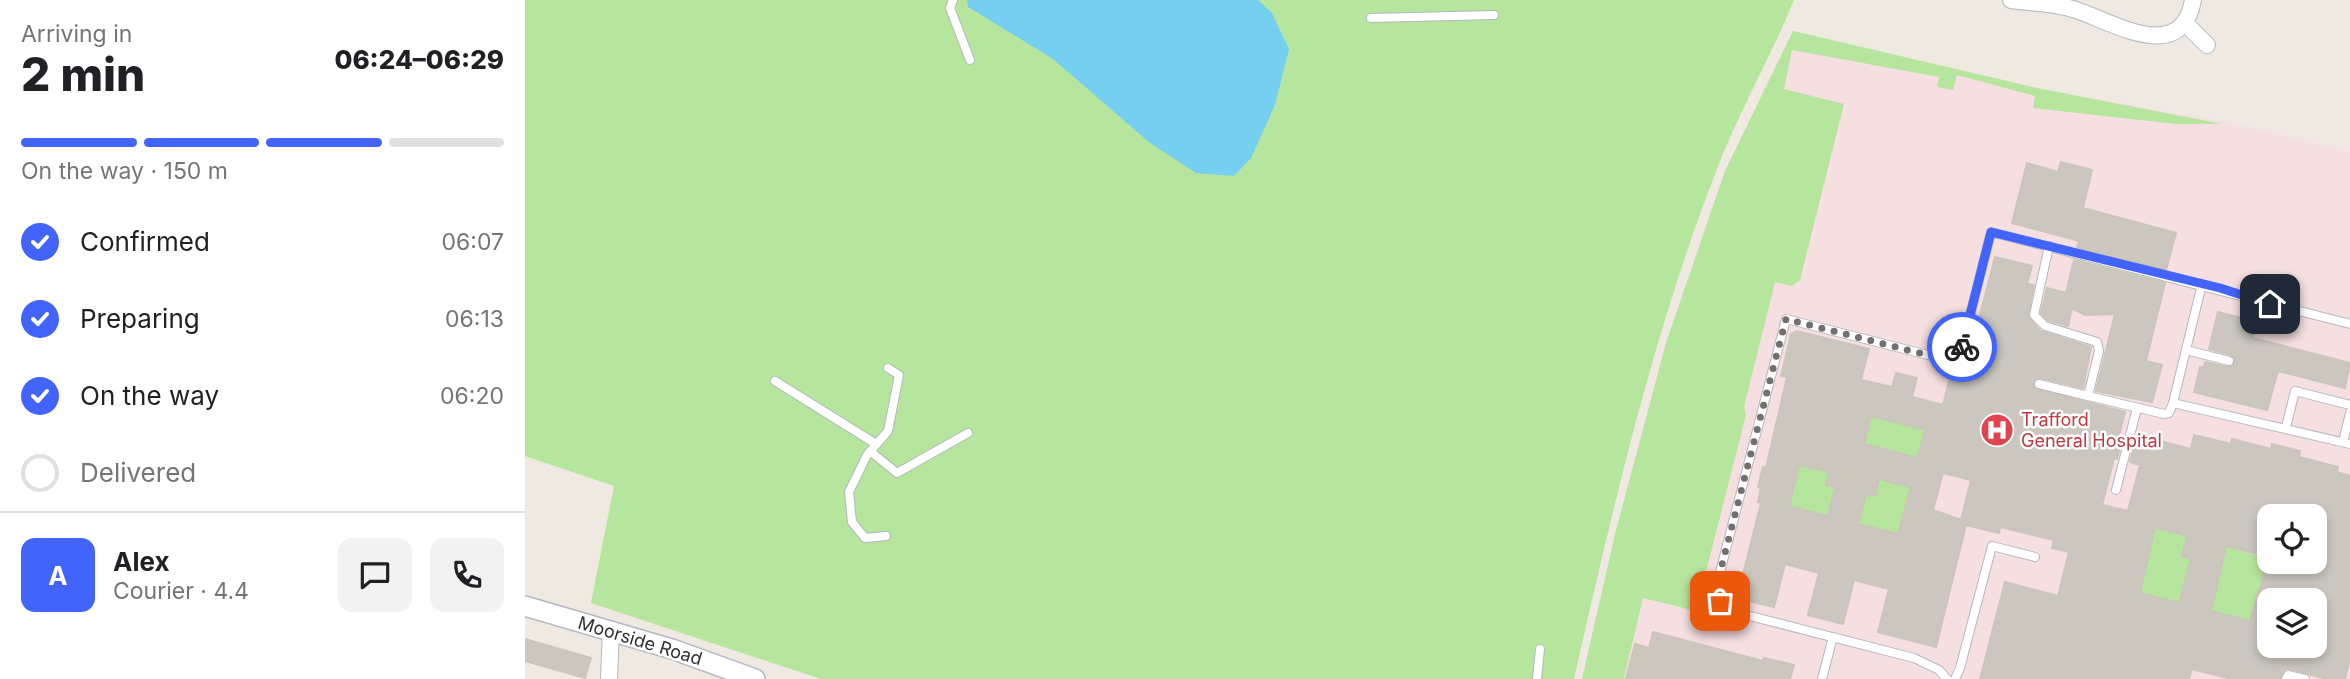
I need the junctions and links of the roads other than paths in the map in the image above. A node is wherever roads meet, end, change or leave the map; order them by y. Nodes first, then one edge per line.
1 (953, 0) edge
2 (2011, 0) edge
3 (2193, 0) edge
4 (1494, 15) dead end
5 (1371, 18) dead end
6 (2186, 24) junction
7 (2207, 45) dead end
8 (970, 60) dead end
9 (2049, 246) junction
10 (2202, 284) junction
11 (2350, 324) edge
12 (2186, 350) junction
13 (2229, 361) dead end
14 (888, 368) dead end
15 (775, 381) dead end
16 (2039, 384) dead end
17 (2088, 396) junction
18 (2173, 403) junction
19 (2350, 405) edge
20 (2137, 408) junction
21 (2350, 413) edge
22 (2286, 427) junction
23 (968, 433) dead end
24 (2347, 443) edge
25 (873, 448) junction
26 (2116, 489) dead end
27 (886, 536) dead end
28 (2035, 557) dead end
29 (525, 607) edge
30 (611, 631) junction
31 (1833, 637) junction
32 (1540, 649) dead end
33 (609, 679) edge
34 (755, 679) edge
35 (1537, 679) edge
36 (1822, 679) edge
37 (1947, 679) edge
38 (1955, 679) edge
39 (2287, 679) edge
40 (2305, 679) edge

1 - 8 lane
2 - 6 street
3 - 6 street
4 - 5 lane
6 - 7 street
9 - 10 lane
9 - 17 lane
9 - 31 lane
10 - 11 lane
10 - 12 lane
12 - 13 lane
12 - 18 lane
14 - 25 lane
15 - 25 lane
16 - 17 lane
17 - 20 lane
18 - 20 lane
18 - 22 lane
19 - 22 lane
20 - 26 lane
21 - 24 lane
22 - 24 lane
23 - 25 lane
25 - 27 lane
28 - 38 lane
29 - 30 street, Moorside Road
30 - 33 street
30 - 34 street, Moorside Road
31 - 36 lane
31 - 37 lane
32 - 35 lane
39 - 40 lane

